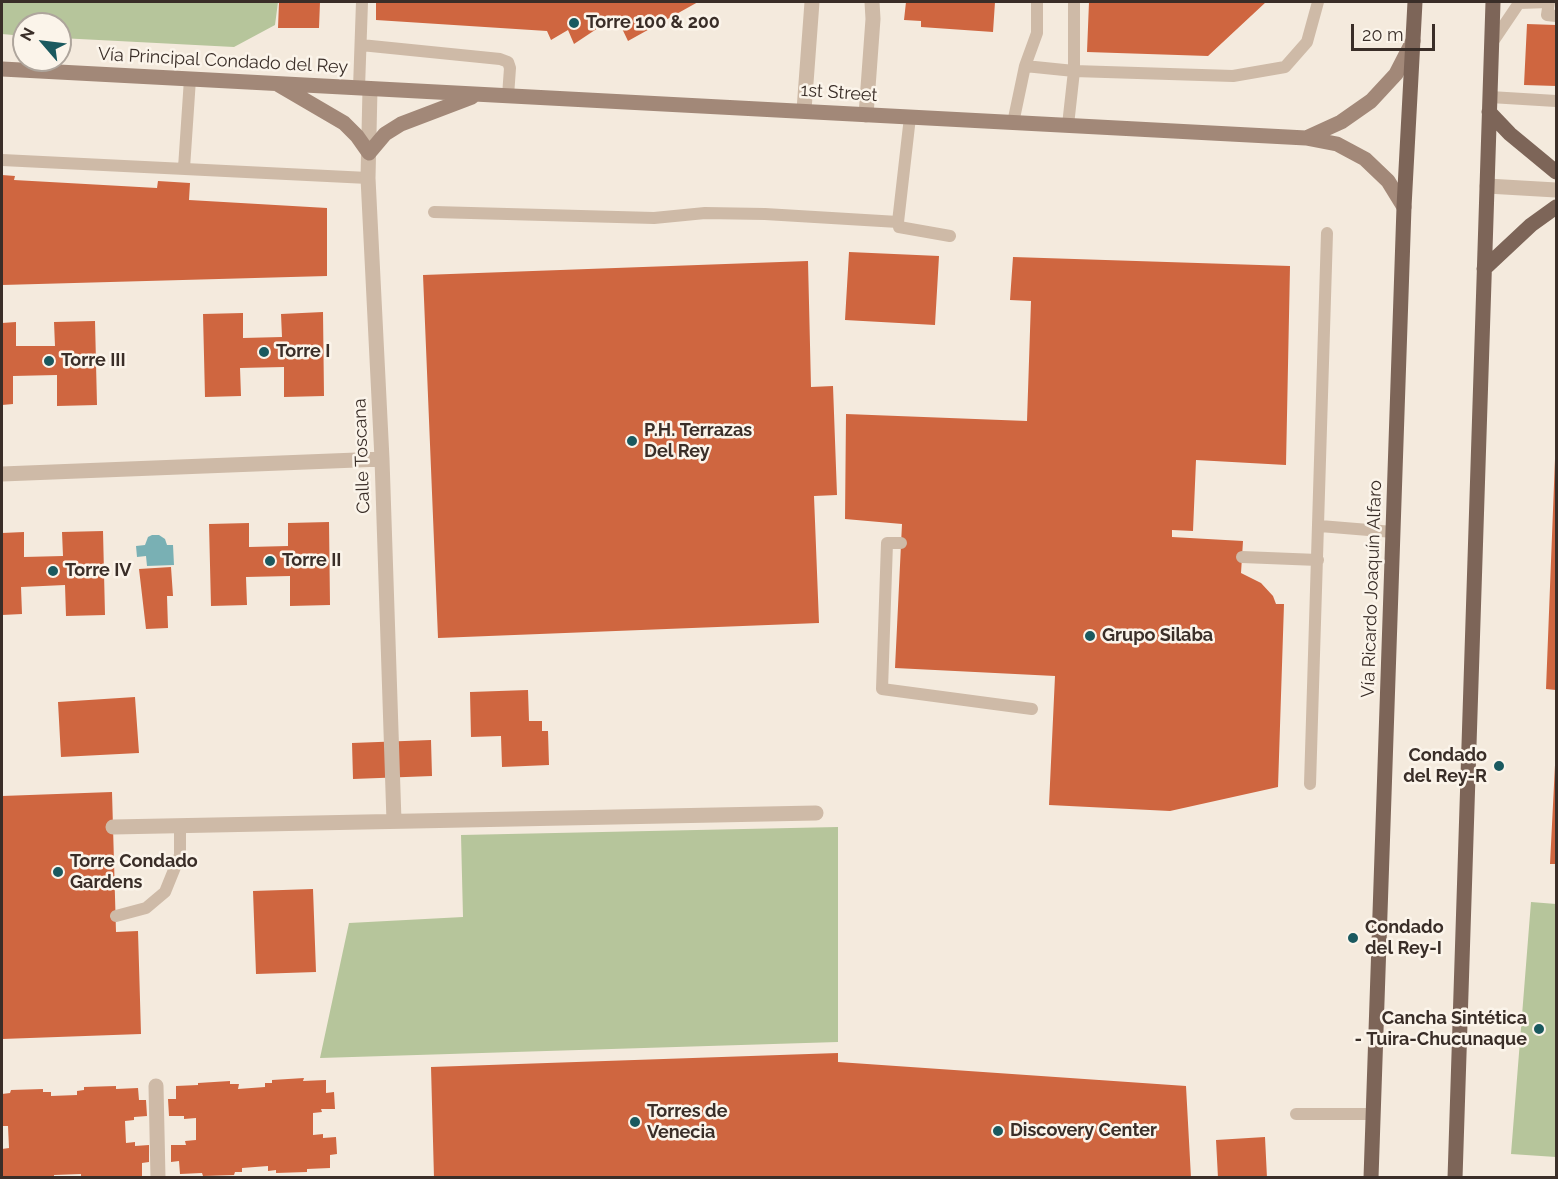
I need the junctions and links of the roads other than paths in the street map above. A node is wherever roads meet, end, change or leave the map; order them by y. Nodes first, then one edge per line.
1 (362, 2) edge
2 (812, 2) edge
3 (872, 2) edge
4 (1037, 2) edge
5 (1074, 2) edge
6 (1318, 2) edge
7 (1415, 2) edge
8 (1493, 2) edge
9 (1549, 2) edge
10 (1557, 16) edge
11 (1413, 42) junction
12 (1492, 43) junction
13 (361, 45) junction
14 (1025, 66) junction
15 (2, 69) edge
16 (1074, 72) junction
17 (190, 79) junction
18 (276, 84) junction
19 (364, 88) junction
20 (478, 95) junction
21 (508, 96) junction
22 (1490, 96) junction
23 (1557, 101) edge
24 (804, 110) junction
25 (1489, 112) junction
26 (866, 115) junction
27 (910, 117) junction
28 (1013, 123) junction
29 (1068, 126) junction
30 (1306, 138) junction
31 (369, 153) junction
32 (2, 160) edge
33 (184, 168) junction
34 (1556, 172) edge
35 (368, 178) junction
36 (1487, 186) junction
37 (1557, 190) edge
38 (1404, 207) junction
39 (1557, 207) edge
40 (434, 212) dead end
41 (898, 222) junction
42 (1327, 233) dead end
43 (950, 236) dead end
44 (1484, 269) junction
45 (382, 459) junction
46 (2, 474) edge
47 (1320, 526) junction
48 (1393, 532) junction
49 (901, 543) dead end
50 (1242, 557) dead end
51 (1318, 560) junction
52 (1032, 709) dead end
53 (1310, 784) dead end
54 (816, 813) dead end
55 (394, 821) junction
56 (180, 826) junction
57 (113, 827) dead end
58 (116, 916) dead end
59 (156, 1086) dead end
60 (1296, 1114) dead end
61 (1374, 1114) junction
62 (158, 1178) edge
63 (1371, 1178) edge
64 (1455, 1178) edge

1 - 13 lane
2 - 24 street
3 - 26 street
4 - 14 lane
5 - 16 lane
6 - 16 lane
7 - 11 main road, Vía Ricardo Joaquín Alfaro
8 - 12 main road
9 - 10 lane
9 - 12 lane
11 - 30 street, 1st Street
11 - 38 main road, Vía Ricardo Joaquín Alfaro
12 - 22 main road
13 - 19 lane
13 - 21 lane
14 - 16 lane
14 - 28 lane
15 - 17 street, Vía Principal Condado del Rey
16 - 29 lane
17 - 18 street, Vía Principal Condado del Rey
17 - 33 lane
18 - 19 street, Vía Principal Condado del Rey
18 - 31 street
19 - 20 street, 1st Street
19 - 31 street, Calle Toscana
20 - 21 street, 1st Street
20 - 31 street
21 - 24 street, 1st Street
22 - 23 lane
22 - 25 main road
24 - 26 street, 1st Street
25 - 34 main road
25 - 36 main road
26 - 27 street, 1st Street
27 - 28 street, 1st Street
27 - 41 lane
28 - 29 street, 1st Street
29 - 30 street, 1st Street
30 - 38 street, 1st Street
31 - 35 street, Calle Toscana
32 - 33 lane
33 - 35 lane
35 - 45 street, Calle Toscana
36 - 37 street
36 - 44 main road
38 - 48 main road, Vía Ricardo Joaquín Alfaro
39 - 44 main road
40 - 41 lane
41 - 43 lane
42 - 47 lane
44 - 64 main road
45 - 46 street
45 - 55 street, Calle Toscana
47 - 48 lane
47 - 51 lane
48 - 61 main road, Vía Ricardo Joaquín Alfaro
49 - 52 lane
50 - 51 lane
51 - 53 lane
54 - 55 street
55 - 56 street
56 - 57 street
56 - 58 lane
59 - 62 street
60 - 61 lane
61 - 63 main road, Vía Ricardo Joaquín Alfaro

